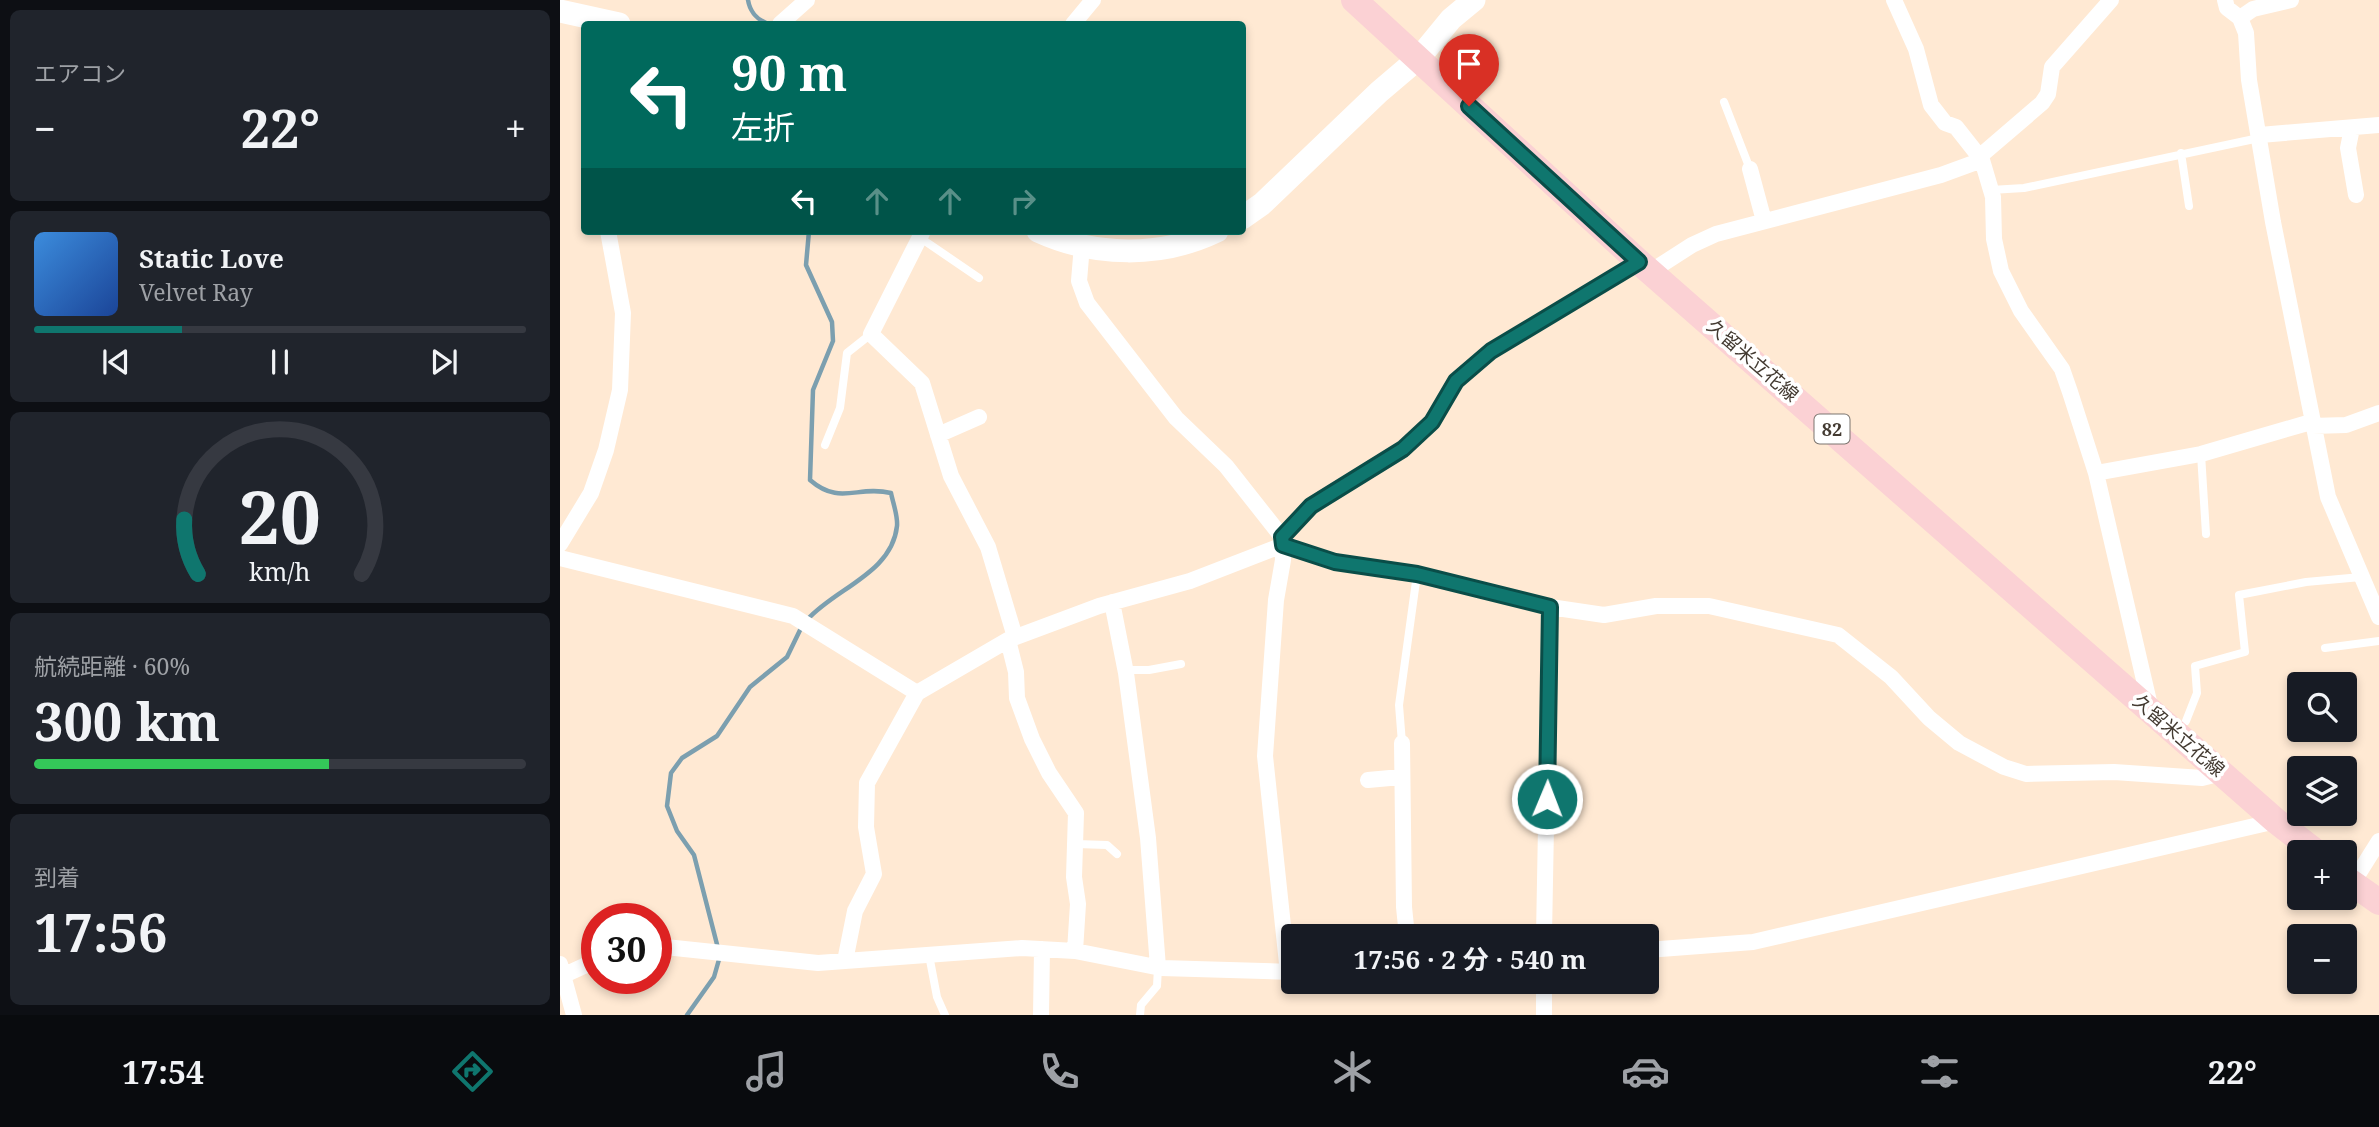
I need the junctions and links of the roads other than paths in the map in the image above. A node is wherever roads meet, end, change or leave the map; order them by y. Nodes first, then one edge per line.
1 (807, 0) edge
2 (1093, 0) edge
3 (1354, 0) edge
4 (1474, 0) edge
5 (1894, 0) edge
6 (2112, 0) edge
7 (2225, 0) edge
8 (2291, 0) edge
9 (560, 11) edge
10 (2240, 18) junction
11 (605, 21) edge
12 (783, 21) edge
13 (1076, 21) edge
14 (1419, 58) junction
15 (1724, 102) dead end
16 (2379, 125) edge
17 (2352, 128) junction
18 (2260, 137) junction
19 (2181, 153) junction
20 (1981, 158) junction
21 (1750, 169) joint
22 (1991, 190) junction
23 (2356, 195) dead end
24 (2189, 206) dead end
25 (1246, 215) edge
26 (1764, 222) junction
27 (609, 235) edge
28 (920, 235) edge
29 (922, 235) edge
30 (1051, 235) edge
31 (1205, 235) edge
32 (1082, 245) junction
33 (1645, 267) junction
34 (979, 278) dead end
35 (871, 334) junction
36 (2379, 413) edge
37 (979, 417) dead end
38 (2311, 424) junction
39 (938, 435) junction
40 (825, 446) dead end
41 (2201, 453) junction
42 (2095, 473) junction
43 (2206, 534) dead end
44 (1282, 541) junction
45 (560, 544) edge
46 (560, 558) edge
47 (1417, 574) junction
48 (2361, 577) junction
49 (1112, 602) junction
50 (1550, 607) junction
51 (2379, 617) edge
52 (1011, 638) junction
53 (2379, 641) edge
54 (2325, 648) dead end
55 (1181, 664) dead end
56 (1126, 670) junction
57 (917, 693) junction
58 (2152, 712) junction
59 (2186, 721) dead end
60 (1402, 743) joint
61 (2222, 772) junction
62 (1401, 777) junction
63 (1368, 779) dead end
64 (2276, 821) junction
65 (2301, 840) edge
66 (2379, 841) edge
67 (1076, 844) junction
68 (1117, 854) dead end
69 (2357, 869) edge
70 (2357, 887) edge
71 (2379, 902) edge
72 (1285, 924) edge
73 (1406, 924) edge
74 (1545, 924) edge
75 (672, 948) edge
76 (1042, 949) junction
77 (1659, 949) edge
78 (1075, 951) junction
79 (929, 955) junction
80 (845, 961) junction
81 (581, 965) edge
82 (1158, 967) junction
83 (561, 972) edge
84 (1281, 972) edge
85 (1544, 994) edge
86 (575, 1015) edge
87 (945, 1015) edge
88 (1041, 1015) edge
89 (1140, 1015) edge
90 (1544, 1015) edge

1 - 12 street
2 - 13 street
3 - 14 main road, 久留米立花線 / 82
4 - 14 street
5 - 20 street
6 - 20 street
7 - 10 street
8 - 10 street
9 - 11 street
10 - 18 street
14 - 25 street
14 - 33 main road, 久留米立花線 / 82
15 - 21 lane
16 - 17 street
17 - 18 street
17 - 23 street
18 - 19 lane
18 - 38 street
19 - 22 lane
19 - 24 lane
20 - 22 street
20 - 26 street
21 - 26 street
22 - 42 street
26 - 33 street
27 - 45 street
28 - 35 street
29 - 34 lane
30 - 32 street
31 - 32 street
32 - 44 street
33 - 44 street
33 - 58 main road, 久留米立花線 / 82
35 - 39 street
35 - 40 lane
36 - 38 street
37 - 39 street
38 - 41 street
38 - 48 street
39 - 52 street
41 - 42 street
41 - 43 lane
42 - 58 street
44 - 47 street
44 - 49 street
44 - 72 street
46 - 57 street
47 - 50 street
47 - 60 lane
48 - 51 street
48 - 59 lane
49 - 52 street
49 - 56 street
50 - 61 street
50 - 74 street
52 - 57 street
52 - 67 street
53 - 54 lane
55 - 56 lane
56 - 82 street
57 - 80 street
58 - 61 main road, 久留米立花線 / 82
60 - 62 street
61 - 64 main road, 久留米立花線 / 82
62 - 63 street
62 - 73 street
64 - 65 main road, 久留米立花線 / 82
64 - 77 street
66 - 69 street
67 - 68 lane
67 - 78 street
70 - 71 main road
75 - 80 street
76 - 78 street
76 - 79 street
76 - 88 street
78 - 82 street
79 - 80 street
79 - 87 lane
81 - 83 street
82 - 84 street
82 - 89 lane
83 - 86 street
85 - 90 street

